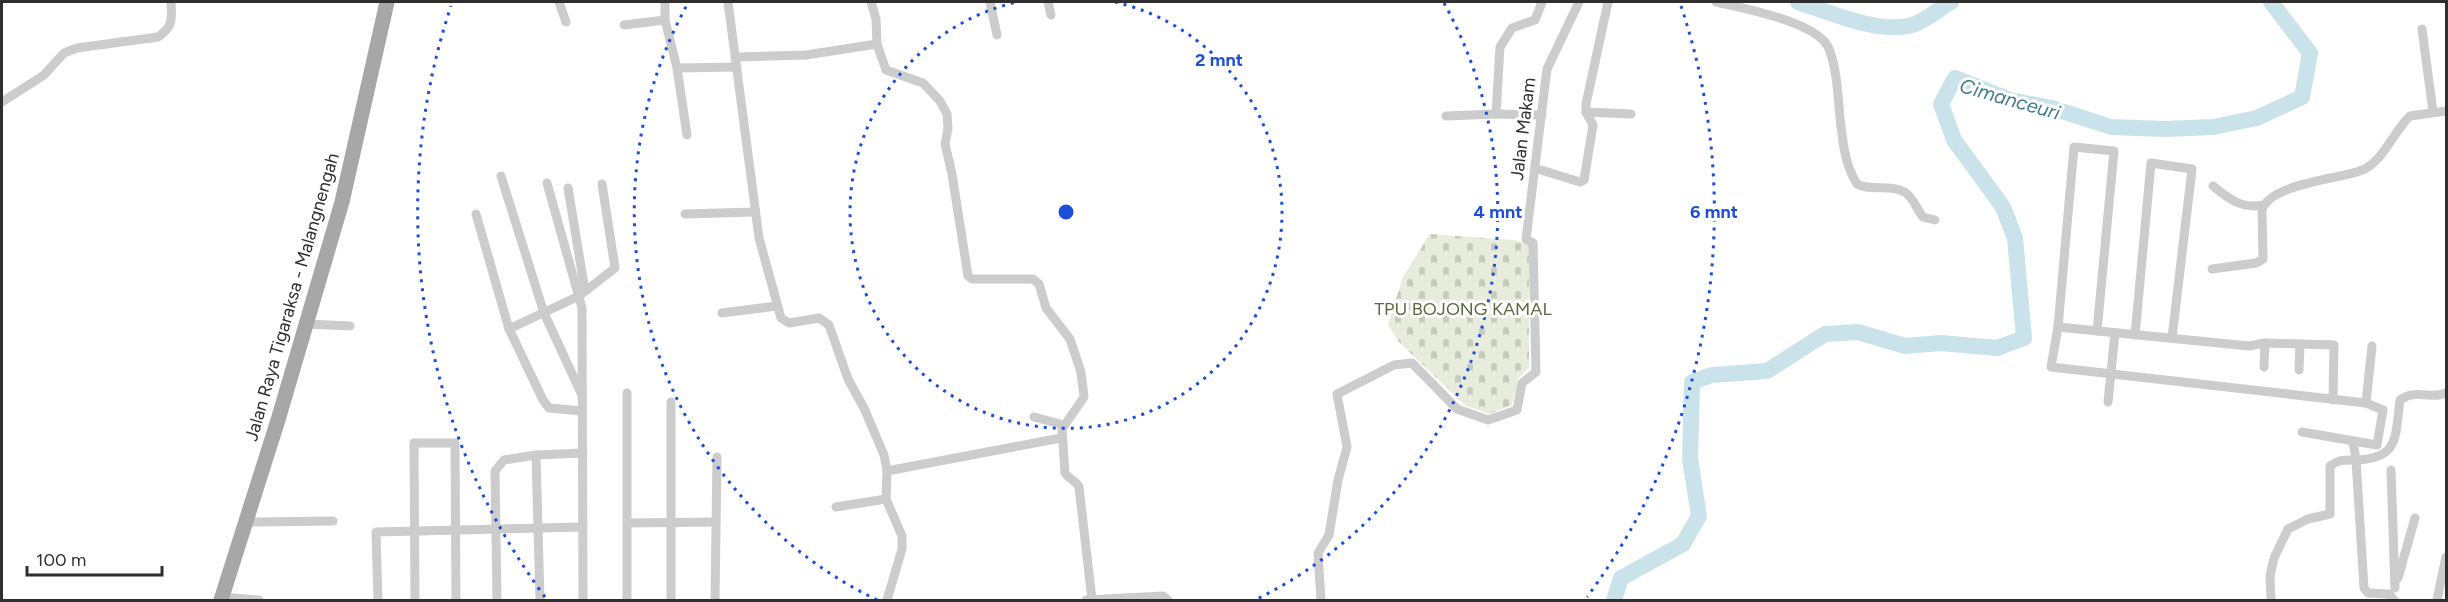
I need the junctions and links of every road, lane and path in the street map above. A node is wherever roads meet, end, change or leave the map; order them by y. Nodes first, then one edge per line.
1 (171, 2) edge
2 (387, 2) edge
3 (559, 2) edge
4 (665, 2) edge
5 (728, 2) edge
6 (871, 2) edge
7 (990, 2) edge
8 (1048, 2) edge
9 (1542, 2) edge
10 (1579, 2) edge
11 (1608, 2) edge
12 (1716, 2) edge
13 (1051, 15) dead end
14 (666, 20) junction
15 (566, 22) dead end
16 (624, 25) dead end
17 (2422, 29) dead end
18 (997, 35) dead end
19 (877, 44) junction
20 (736, 62) junction
21 (677, 68) junction
22 (2, 102) edge
23 (2446, 111) edge
24 (1586, 112) junction
25 (2433, 112) junction
26 (1496, 114) junction
27 (1631, 114) dead end
28 (1542, 115) junction
29 (1446, 116) dead end
30 (687, 135) dead end
31 (1541, 170) dead end
32 (501, 176) dead end
33 (547, 183) dead end
34 (602, 184) dead end
35 (2213, 186) dead end
36 (568, 188) dead end
37 (2264, 205) junction
38 (755, 212) junction
39 (476, 214) dead end
40 (685, 214) dead end
41 (1935, 220) dead end
42 (2212, 269) dead end
43 (582, 293) junction
44 (777, 306) junction
45 (544, 313) junction
46 (722, 313) dead end
47 (307, 324) junction
48 (350, 326) dead end
49 (2058, 327) junction
50 (509, 329) junction
51 (2097, 331) junction
52 (2115, 333) junction
53 (2135, 335) junction
54 (2172, 338) junction
55 (2265, 343) junction
56 (2300, 344) junction
57 (2372, 346) dead end
58 (2264, 367) dead end
59 (2299, 370) dead end
60 (2111, 374) junction
61 (627, 393) dead end
62 (2446, 393) edge
63 (582, 397) junction
64 (2333, 400) junction
65 (671, 402) dead end
66 (2108, 402) dead end
67 (2366, 403) junction
68 (582, 411) junction
69 (1034, 417) dead end
70 (1064, 425) junction
71 (2302, 432) dead end
72 (1061, 438) junction
73 (2353, 441) junction
74 (583, 453) junction
75 (537, 455) junction
76 (717, 458) dead end
77 (2356, 460) junction
78 (2391, 470) dead end
79 (887, 471) junction
80 (886, 498) junction
81 (836, 507) dead end
82 (2415, 518) dead end
83 (333, 521) dead end
84 (673, 521) junction
85 (247, 522) junction
86 (628, 522) junction
87 (716, 522) junction
88 (583, 527) junction
89 (496, 529) junction
90 (539, 529) junction
91 (456, 530) junction
92 (415, 531) junction
93 (2446, 557) edge
94 (2394, 596) edge
95 (222, 599) edge
96 (259, 600) edge
97 (378, 600) edge
98 (415, 600) edge
99 (456, 600) edge
100 (498, 600) edge
101 (540, 600) edge
102 (583, 600) edge
103 (627, 600) edge
104 (671, 600) edge
105 (715, 600) edge
106 (887, 600) edge
107 (1086, 600) edge
108 (1092, 600) edge
109 (1168, 600) edge
110 (1322, 600) edge
111 (2271, 600) edge
112 (2437, 600) edge

1 - 22 street
2 - 47 main road, Jalan Raya Tigaraksa - Malangnengah
3 - 15 street
4 - 14 street
5 - 20 street
6 - 19 street
7 - 18 street
8 - 13 street
9 - 26 street
10 - 28 street, Jalan Makam
11 - 24 street
12 - 41 street
14 - 16 street
14 - 21 street
17 - 25 street
19 - 20 street
19 - 70 street
20 - 21 street
20 - 38 street
21 - 30 street
23 - 25 street
24 - 27 street
24 - 31 street
25 - 37 street
26 - 28 street
26 - 29 street
28 - 110 street, Jalan Makam
32 - 45 street
33 - 43 street
34 - 43 street
35 - 37 street
36 - 43 street
37 - 42 street
38 - 40 street
38 - 44 street
39 - 50 street
43 - 45 street
43 - 63 street
44 - 46 street
44 - 79 street
45 - 50 street
45 - 63 street
47 - 48 street
47 - 85 main road, Jalan Raya Tigaraksa - Malangnengah
49 - 51 street
49 - 51 street
49 - 60 street
50 - 68 street
51 - 52 street
52 - 53 street
52 - 60 street
53 - 54 street
53 - 54 street
54 - 55 street
55 - 56 street
55 - 58 street
56 - 59 street
56 - 64 street
57 - 67 street
60 - 64 street
60 - 66 street
61 - 86 street
62 - 77 street
63 - 68 street
64 - 67 street
65 - 84 street
67 - 73 street
68 - 74 street
69 - 70 street
70 - 72 street
71 - 73 street
72 - 79 street
72 - 108 street
73 - 77 street
74 - 75 street
74 - 88 street
75 - 89 street
75 - 90 street
76 - 87 street
77 - 94 street
77 - 111 street
78 - 94 street
79 - 80 street
80 - 81 street
80 - 106 street
82 - 94 street
83 - 85 street
84 - 86 street
84 - 87 street
84 - 104 street
85 - 95 main road, Jalan Raya Tigaraksa - Malangnengah
86 - 103 street
87 - 105 street
88 - 90 street
88 - 102 street
89 - 90 street
89 - 91 street
89 - 100 street
90 - 101 street
91 - 92 street
91 - 92 street
91 - 99 street
92 - 97 street
92 - 98 street
93 - 112 street
95 - 96 street
107 - 108 street
108 - 109 street

